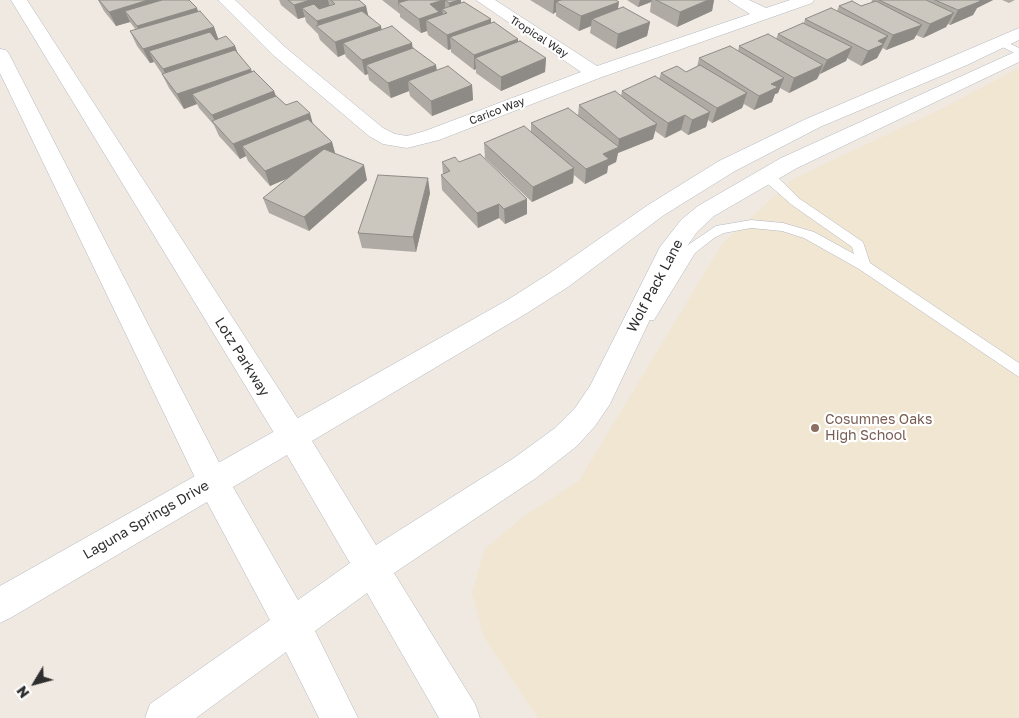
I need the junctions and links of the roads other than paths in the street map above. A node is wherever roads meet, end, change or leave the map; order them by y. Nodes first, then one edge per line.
1 (18, 0) edge
2 (226, 0) edge
3 (484, 0) edge
4 (736, 0) edge
5 (806, 0) edge
6 (764, 14) junction
7 (1014, 46) edge
8 (0, 54) edge
9 (595, 73) junction
10 (768, 176) junction
11 (864, 266) junction
12 (1019, 371) edge
13 (600, 395) junction
14 (292, 437) junction
15 (213, 482) junction
16 (372, 568) junction
17 (0, 605) edge
18 (292, 625) junction
19 (164, 718) edge
20 (339, 718) edge
21 (461, 718) edge

1 - 14 street, Lotz Parkway
2 - 9 street, Carico Way
3 - 9 street, Tropical Way
4 - 6 street
5 - 6 street, Carico Way
6 - 9 street, Carico Way
7 - 10 street, Wolf Pack Lane
7 - 14 street, Wolf Pack Lane
8 - 15 street
10 - 11 lane
10 - 13 street, Wolf Pack Lane
11 - 12 lane
11 - 13 lane
13 - 16 street, Wolf Pack Lane
14 - 15 street, Laguna Springs Drive
14 - 16 street, Lotz Parkway
15 - 17 street, Laguna Springs Drive
15 - 18 street
16 - 18 street
16 - 21 street, Lotz Parkway
18 - 19 street
18 - 20 street

